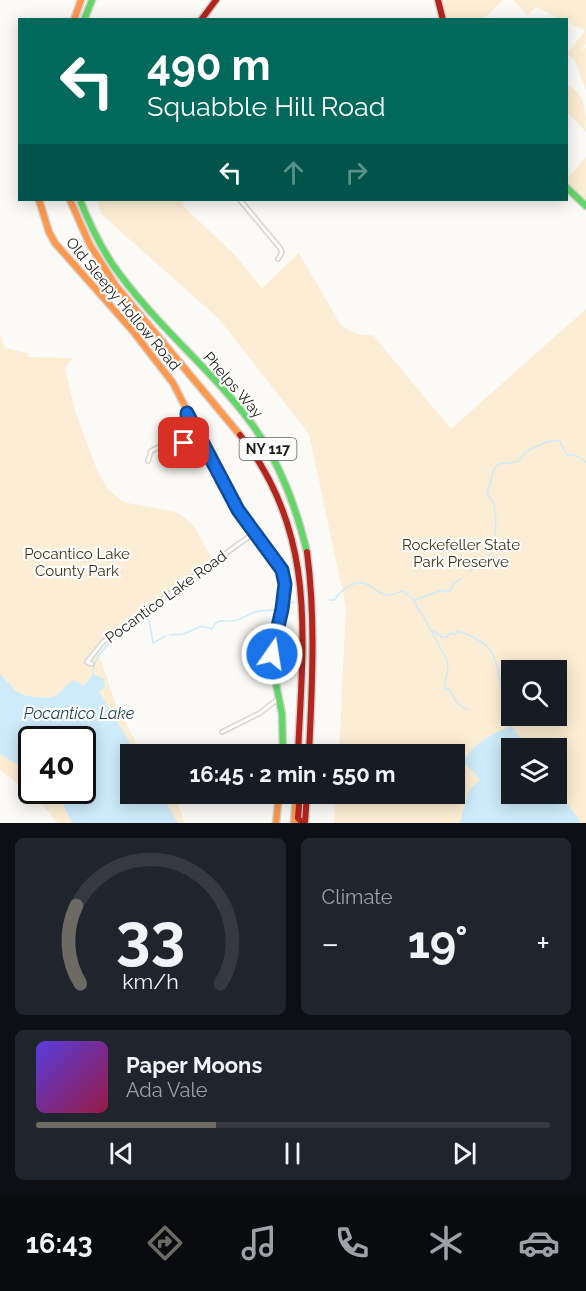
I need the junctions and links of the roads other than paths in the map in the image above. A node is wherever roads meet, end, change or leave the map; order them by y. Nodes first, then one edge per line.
1 (81, 0) edge
2 (92, 0) edge
3 (216, 0) edge
4 (438, 0) edge
5 (75, 18) edge
6 (85, 18) edge
7 (202, 18) edge
8 (442, 18) edge
9 (568, 189) edge
10 (39, 201) edge
11 (70, 201) edge
12 (80, 201) edge
13 (241, 201) edge
14 (586, 206) edge
15 (278, 259) dead end
16 (187, 413) junction
17 (148, 461) dead end
18 (255, 533) junction
19 (92, 663) dead end
20 (279, 698) junction
21 (222, 732) dead end
22 (283, 744) edge
23 (298, 744) edge
24 (309, 744) edge
25 (278, 804) edge
26 (297, 804) edge
27 (298, 804) edge
28 (306, 804) edge
29 (276, 823) edge
30 (294, 823) edge
31 (304, 823) edge

1 - 5 main road
2 - 6 main road
3 - 7 main road
4 - 8 main road
9 - 14 main road
10 - 16 main road, Old Sleepy Hollow Road
11 - 23 main road, Phelps Way / NY 117
12 - 24 main road, Phelps Way / NY 117
13 - 15 street
16 - 17 street
16 - 18 main road, Old Sleepy Hollow Road
18 - 19 street, Pocantico Lake Road
18 - 20 main road, Old Sleepy Hollow Road
20 - 21 street
20 - 22 main road, Old Sleepy Hollow Road
25 - 29 main road
26 - 30 main road
27 - 31 main road
28 - 31 main road

